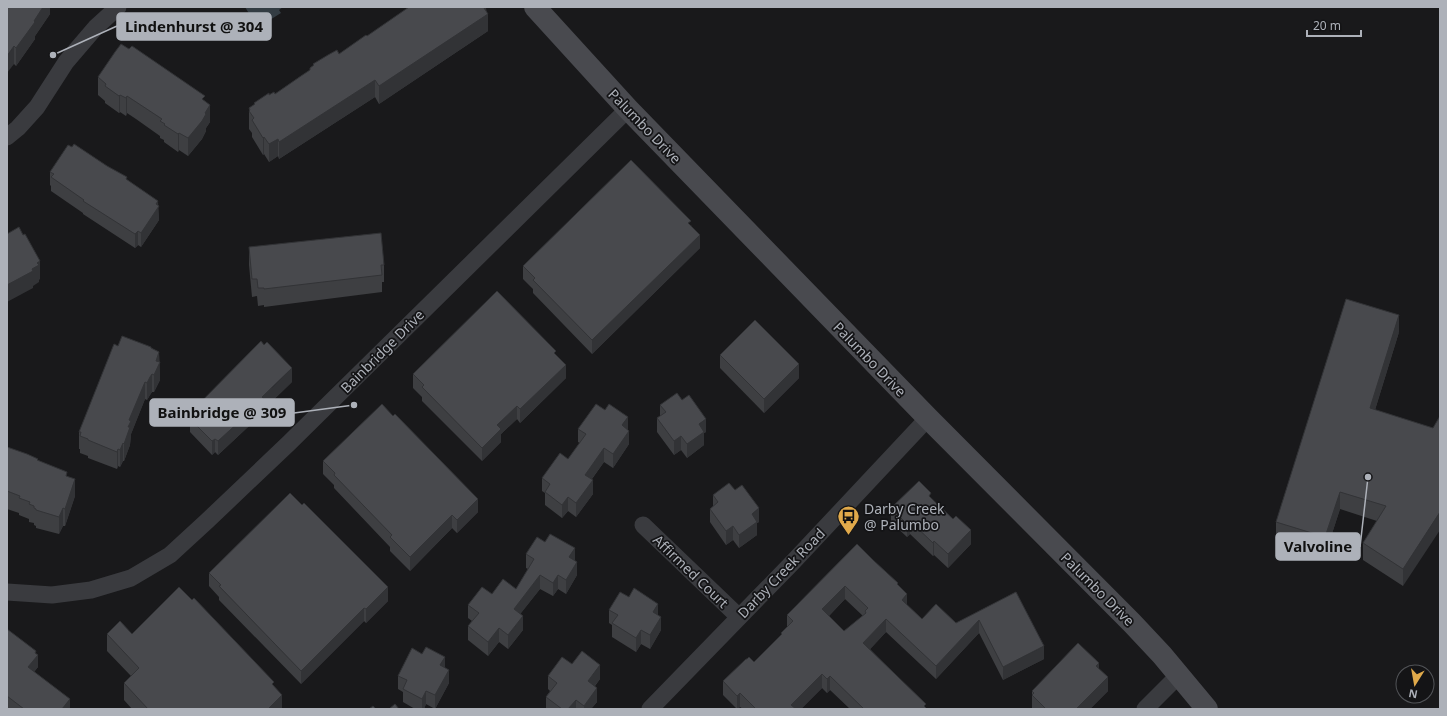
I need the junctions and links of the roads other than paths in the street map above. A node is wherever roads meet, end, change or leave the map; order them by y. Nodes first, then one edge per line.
1 (118, 7) edge
2 (535, 7) edge
3 (628, 109) junction
4 (7, 137) edge
5 (928, 418) junction
6 (643, 525) dead end
7 (7, 592) edge
8 (739, 617) junction
9 (1179, 675) junction
10 (1206, 708) edge
11 (650, 709) edge
12 (1145, 709) edge

1 - 4 street
2 - 3 street, Palumbo Drive
3 - 5 street, Palumbo Drive
3 - 7 street, Bainbridge Drive
5 - 8 street, Darby Creek Road
5 - 9 street, Palumbo Drive
6 - 8 street, Affirmed Court
8 - 11 street, Darby Creek Road
9 - 10 street, Palumbo Drive
9 - 12 street

